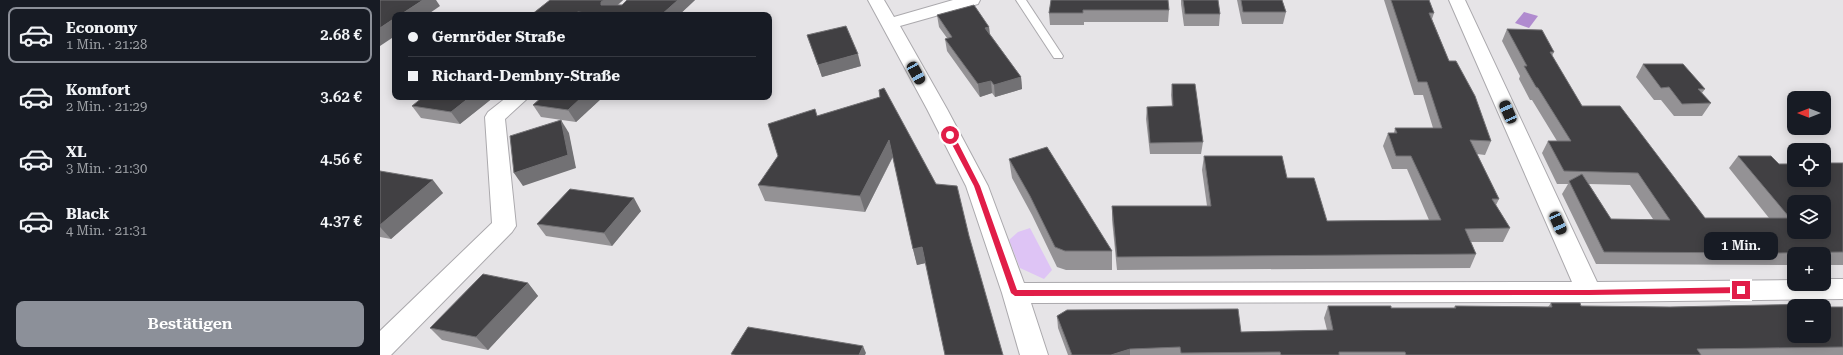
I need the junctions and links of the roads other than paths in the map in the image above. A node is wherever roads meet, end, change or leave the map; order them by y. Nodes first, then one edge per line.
1 (876, 0) edge
2 (972, 0) edge
3 (1021, 0) edge
4 (1457, 0) edge
5 (889, 24) junction
6 (1058, 56) dead end
7 (515, 100) edge
8 (1843, 288) edge
9 (1589, 292) junction
10 (1015, 293) junction
11 (380, 348) edge
12 (1034, 355) edge

1 - 5 street
2 - 5 street
3 - 6 lane
4 - 9 street
5 - 10 street
7 - 11 street
8 - 9 street
9 - 10 street
10 - 12 street

